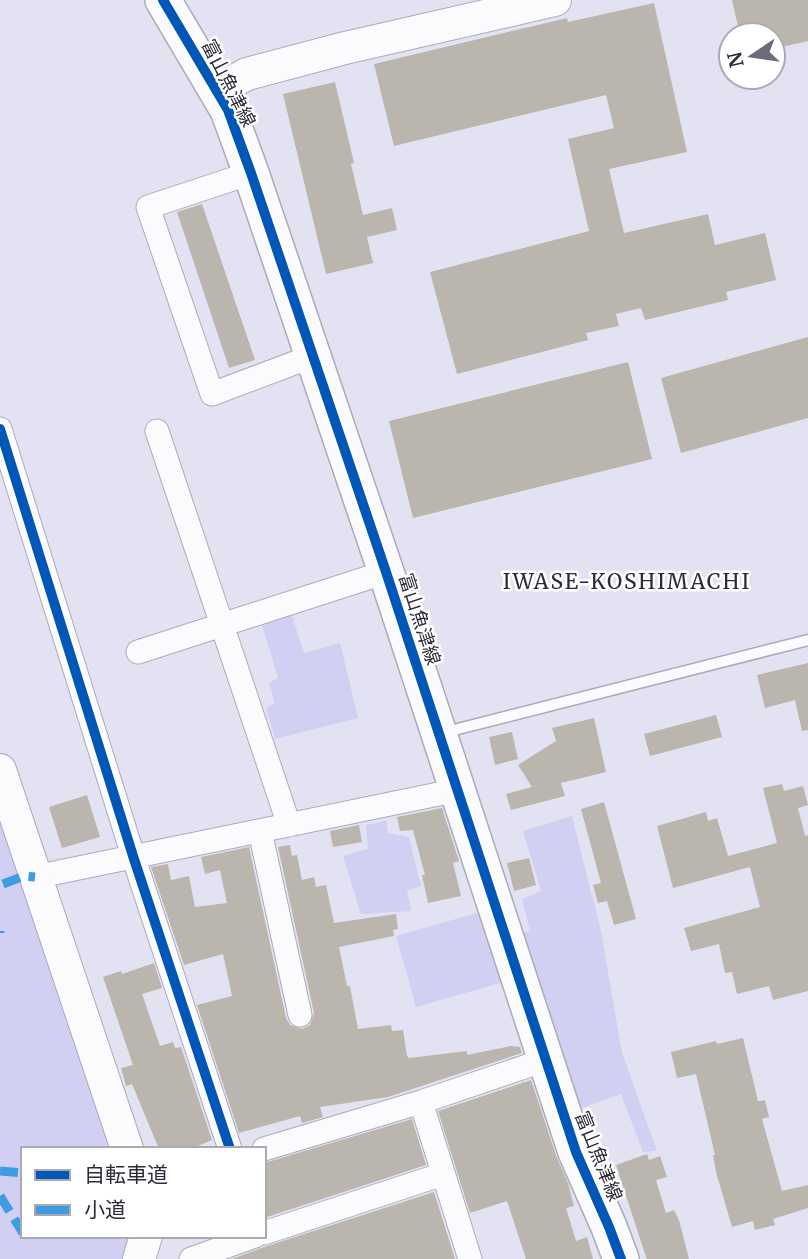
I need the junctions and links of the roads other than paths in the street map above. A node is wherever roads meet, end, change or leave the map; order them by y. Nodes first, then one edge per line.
1 (163, 0) edge
2 (555, 0) edge
3 (218, 90) junction
4 (251, 173) junction
5 (313, 356) junction
6 (0, 429) edge
7 (157, 431) dead end
8 (386, 572) junction
9 (223, 625) junction
10 (808, 639) edge
11 (138, 652) dead end
12 (440, 734) junction
13 (0, 770) edge
14 (458, 790) junction
15 (289, 825) junction
16 (260, 831) junction
17 (133, 856) junction
18 (35, 877) junction
19 (300, 1015) dead end
20 (545, 1060) junction
21 (421, 1102) junction
22 (126, 1147) edge
23 (227, 1147) edge
24 (266, 1148) edge
25 (443, 1174) junction
26 (266, 1232) edge
27 (145, 1238) edge
28 (249, 1238) edge
29 (139, 1259) edge
30 (191, 1259) edge
31 (470, 1259) edge
32 (621, 1259) edge

1 - 3 main road, 富山魚津線
2 - 3 street
3 - 4 main road, 富山魚津線
4 - 5 main road, 富山魚津線
4 - 5 street
5 - 8 main road, 富山魚津線
6 - 17 street
7 - 9 street
8 - 9 street
8 - 12 main road, 富山魚津線
9 - 11 street
9 - 15 street
10 - 12 lane
12 - 14 main road, 富山魚津線
13 - 18 street
14 - 15 street
14 - 20 main road, 富山魚津線
15 - 16 street
16 - 17 street
16 - 19 street
17 - 18 street
17 - 23 street
18 - 22 street
20 - 21 street
20 - 32 main road, 富山魚津線
21 - 24 street
21 - 25 street
25 - 26 street
25 - 31 street
27 - 29 street
28 - 30 street

